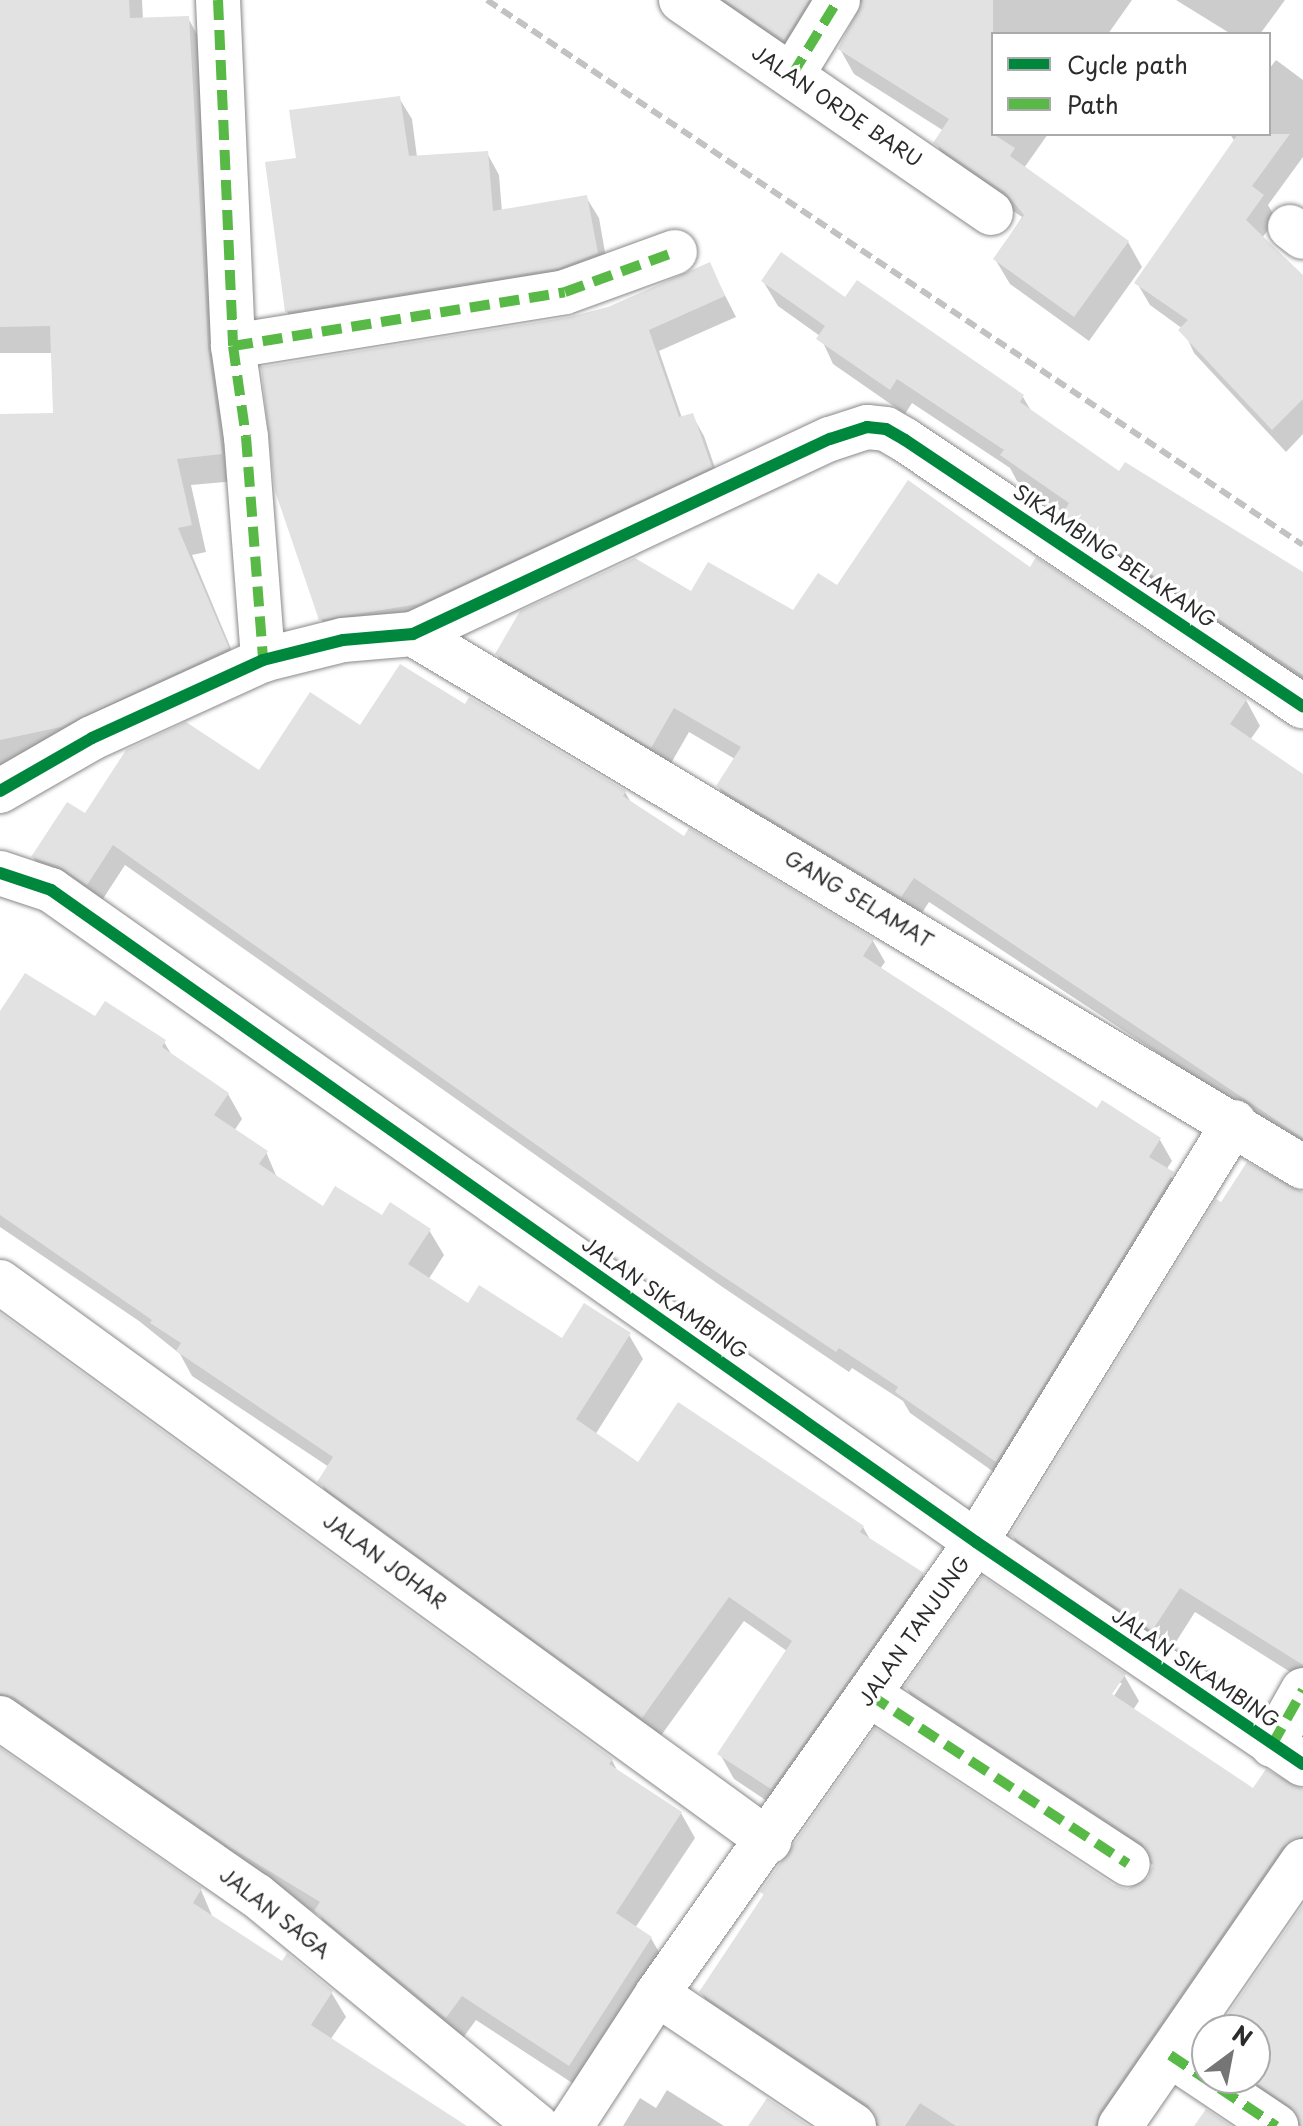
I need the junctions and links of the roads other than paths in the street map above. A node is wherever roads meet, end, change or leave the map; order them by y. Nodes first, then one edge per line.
1 (218, 0) edge
2 (681, 0) edge
3 (838, 0) edge
4 (792, 75) junction
5 (991, 213) dead end
6 (675, 252) dead end
7 (233, 346) junction
8 (413, 634) junction
9 (263, 660) junction
10 (1303, 706) edge
11 (0, 791) edge
12 (0, 873) edge
13 (1234, 1122) junction
14 (1303, 1167) edge
15 (0, 1282) edge
16 (976, 1542) junction
17 (1303, 1690) edge
18 (870, 1695) junction
19 (0, 1718) edge
20 (1288, 1754) edge
21 (769, 1841) junction
22 (1303, 1861) edge
23 (1128, 1864) dead end
24 (657, 1994) junction
25 (1170, 2055) junction
26 (537, 2126) edge
27 (571, 2126) edge
28 (854, 2126) edge
29 (1120, 2126) edge
30 (1276, 2126) edge

1 - 7 street
2 - 4 street, JALAN ORDE BARU
3 - 4 street
4 - 5 street, JALAN ORDE BARU
6 - 7 street
7 - 9 street
8 - 9 street
8 - 10 street, SIKAMBING BELAKANG
8 - 13 street, GANG SELAMAT
9 - 11 street
12 - 16 street, JALAN SIKAMBING
13 - 14 street, GANG SELAMAT
13 - 16 street, JALAN TANJUNG
15 - 21 street, JALAN JOHAR
16 - 18 street, JALAN TANJUNG
16 - 20 street, JALAN SIKAMBING
17 - 20 street
18 - 21 street, JALAN TANJUNG
18 - 23 street
19 - 26 street, JALAN SAGA
21 - 24 street, JALAN TANJUNG
22 - 25 street
24 - 27 street, JALAN TANJUNG
24 - 28 street
25 - 29 street
25 - 30 street

